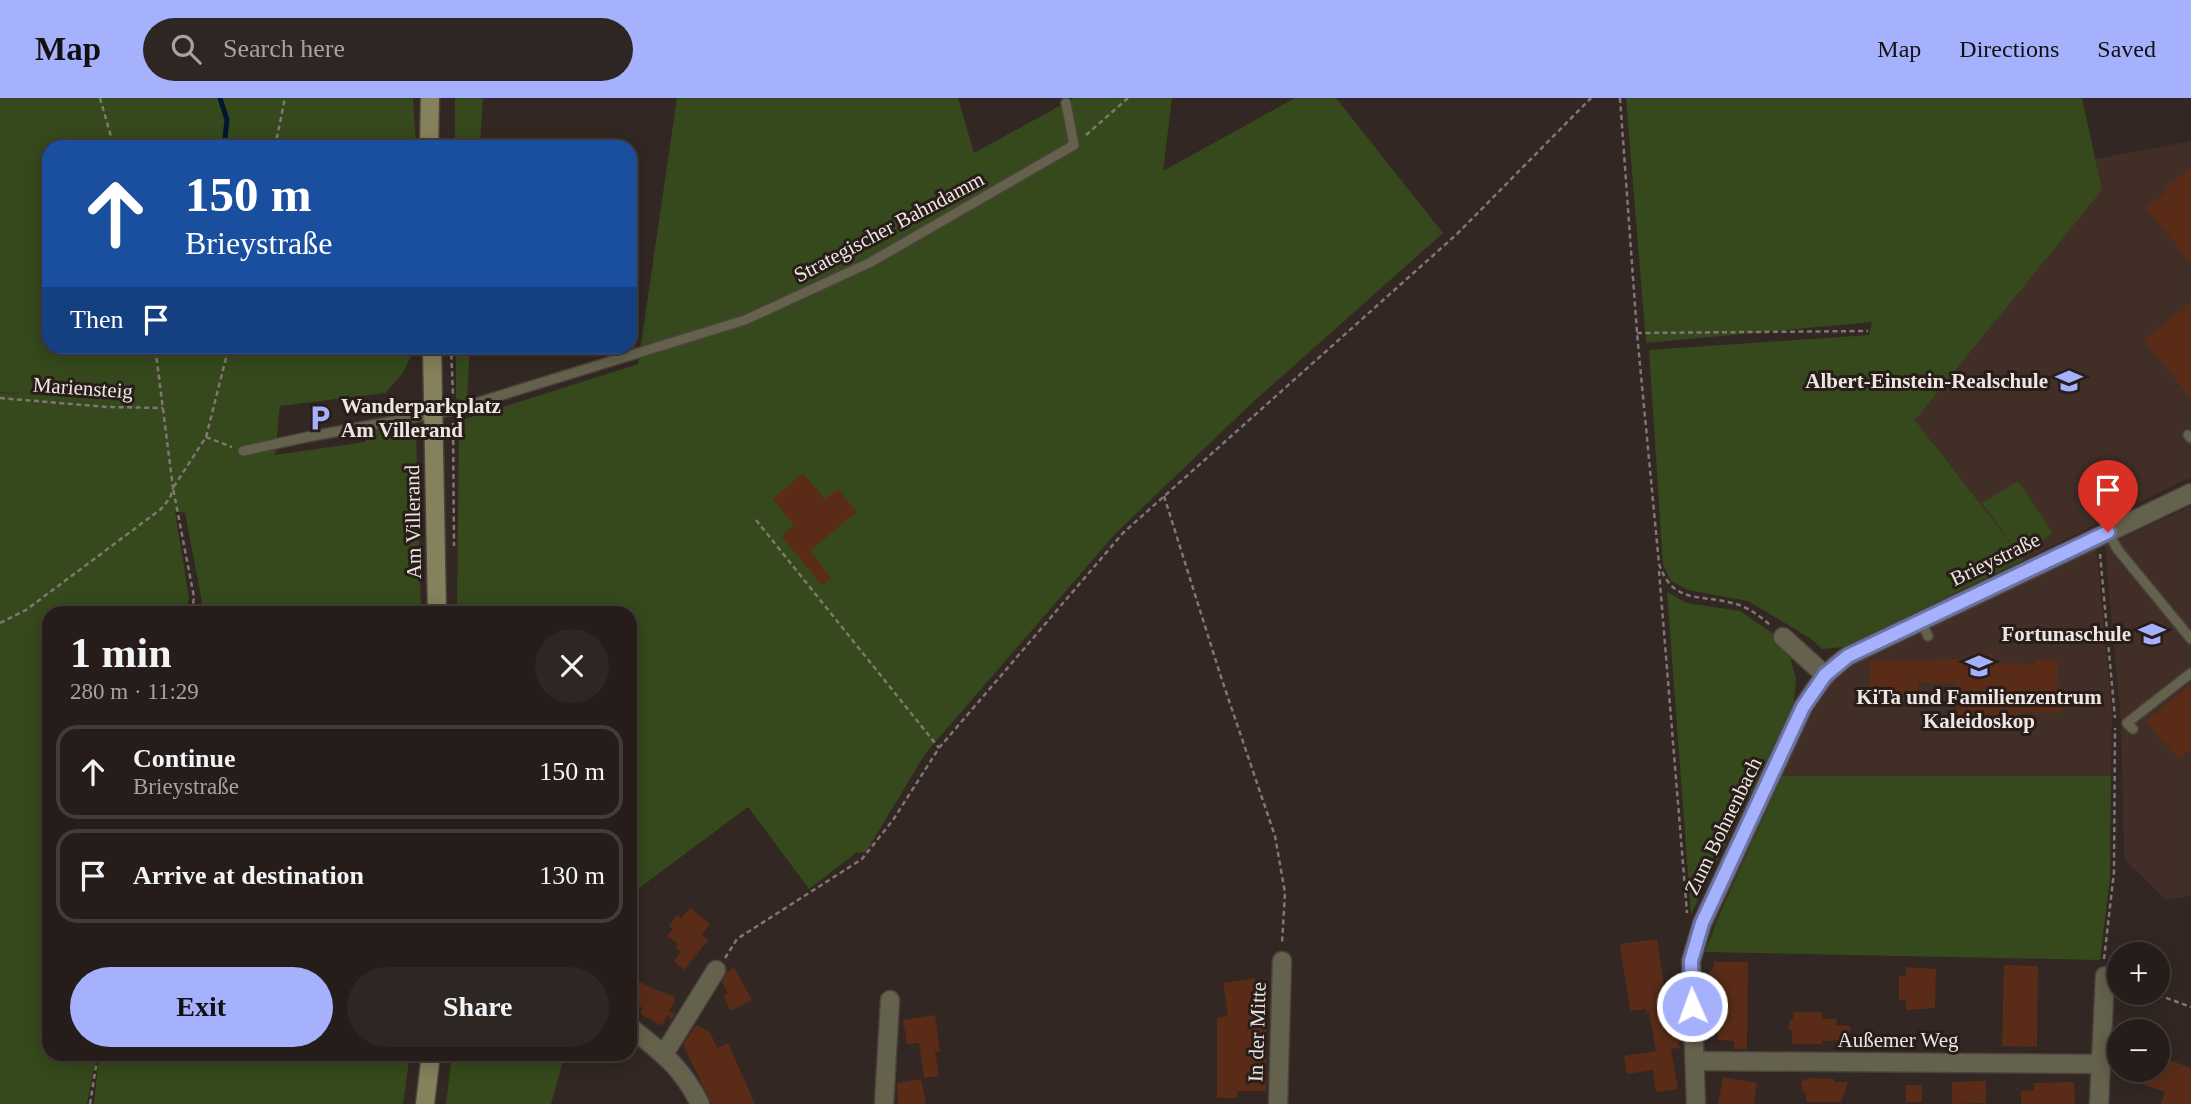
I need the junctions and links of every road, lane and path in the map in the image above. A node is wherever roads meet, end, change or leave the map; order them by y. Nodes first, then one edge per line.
1 (100, 98) edge
2 (285, 98) edge
3 (430, 98) edge
4 (1128, 98) edge
5 (1591, 98) edge
6 (1620, 98) edge
7 (1066, 103) dead end
8 (112, 140) edge
9 (276, 140) edge
10 (429, 140) edge
11 (1074, 145) junction
12 (1868, 331) dead end
13 (1637, 333) junction
14 (637, 353) edge
15 (156, 354) edge
16 (227, 354) edge
17 (432, 354) edge
18 (451, 354) edge
19 (635, 354) edge
20 (0, 398) edge
21 (163, 408) junction
22 (453, 410) junction
23 (434, 414) junction
24 (206, 437) junction
25 (243, 452) joint
26 (173, 488) junction
27 (2191, 493) edge
28 (1164, 496) junction
29 (756, 520) dead end
30 (2103, 534) junction
31 (454, 545) dead end
32 (1659, 564) junction
33 (193, 606) edge
34 (437, 606) edge
35 (0, 623) edge
36 (1783, 637) joint
37 (2191, 639) edge
38 (2191, 673) edge
39 (1825, 675) junction
40 (2133, 729) dead end
41 (939, 748) junction
42 (1688, 920) dead end
43 (1282, 961) joint
44 (716, 970) joint
45 (2105, 976) joint
46 (2170, 999) edge
47 (890, 1000) dead end
48 (2191, 1007) edge
49 (637, 1033) edge
50 (664, 1054) junction
51 (97, 1061) edge
52 (430, 1061) edge
53 (1695, 1061) junction
54 (2102, 1064) junction
55 (90, 1104) edge
56 (425, 1104) edge
57 (700, 1104) edge
58 (884, 1104) edge
59 (1278, 1104) edge
60 (1696, 1104) edge
61 (2099, 1104) edge

1 - 8 path
2 - 9 path
3 - 10 main road
4 - 11 path
5 - 28 path
6 - 13 path
7 - 11 lane
11 - 14 lane, Strategischer Bahndamm
12 - 13 path
13 - 32 path
15 - 21 path
16 - 24 path
17 - 23 main road, Am Villerand
18 - 22 path
19 - 22 lane, Strategischer Bahndamm
20 - 21 path, Mariensteig
21 - 26 path
22 - 23 lane, Strategischer Bahndamm
22 - 31 path
23 - 25 lane, Strategischer Bahndamm
23 - 34 main road, Am Villerand
24 - 25 path
24 - 26 path
26 - 33 path
26 - 35 path
27 - 30 street, Brieystraße
28 - 41 path
28 - 43 path
29 - 41 path
30 - 37 lane
30 - 39 street, Brieystraße
30 - 45 path
32 - 36 path
32 - 42 path
36 - 39 street
38 - 40 lane
39 - 53 street, Zum Bohnenbach
41 - 44 path
43 - 59 street, In der Mitte
44 - 50 street
45 - 54 street
46 - 48 path
47 - 58 street
49 - 50 street
50 - 57 street
51 - 55 path
52 - 56 main road
53 - 54 street, Außemer Weg
53 - 60 street, Zum Bohnenbach
54 - 61 street

